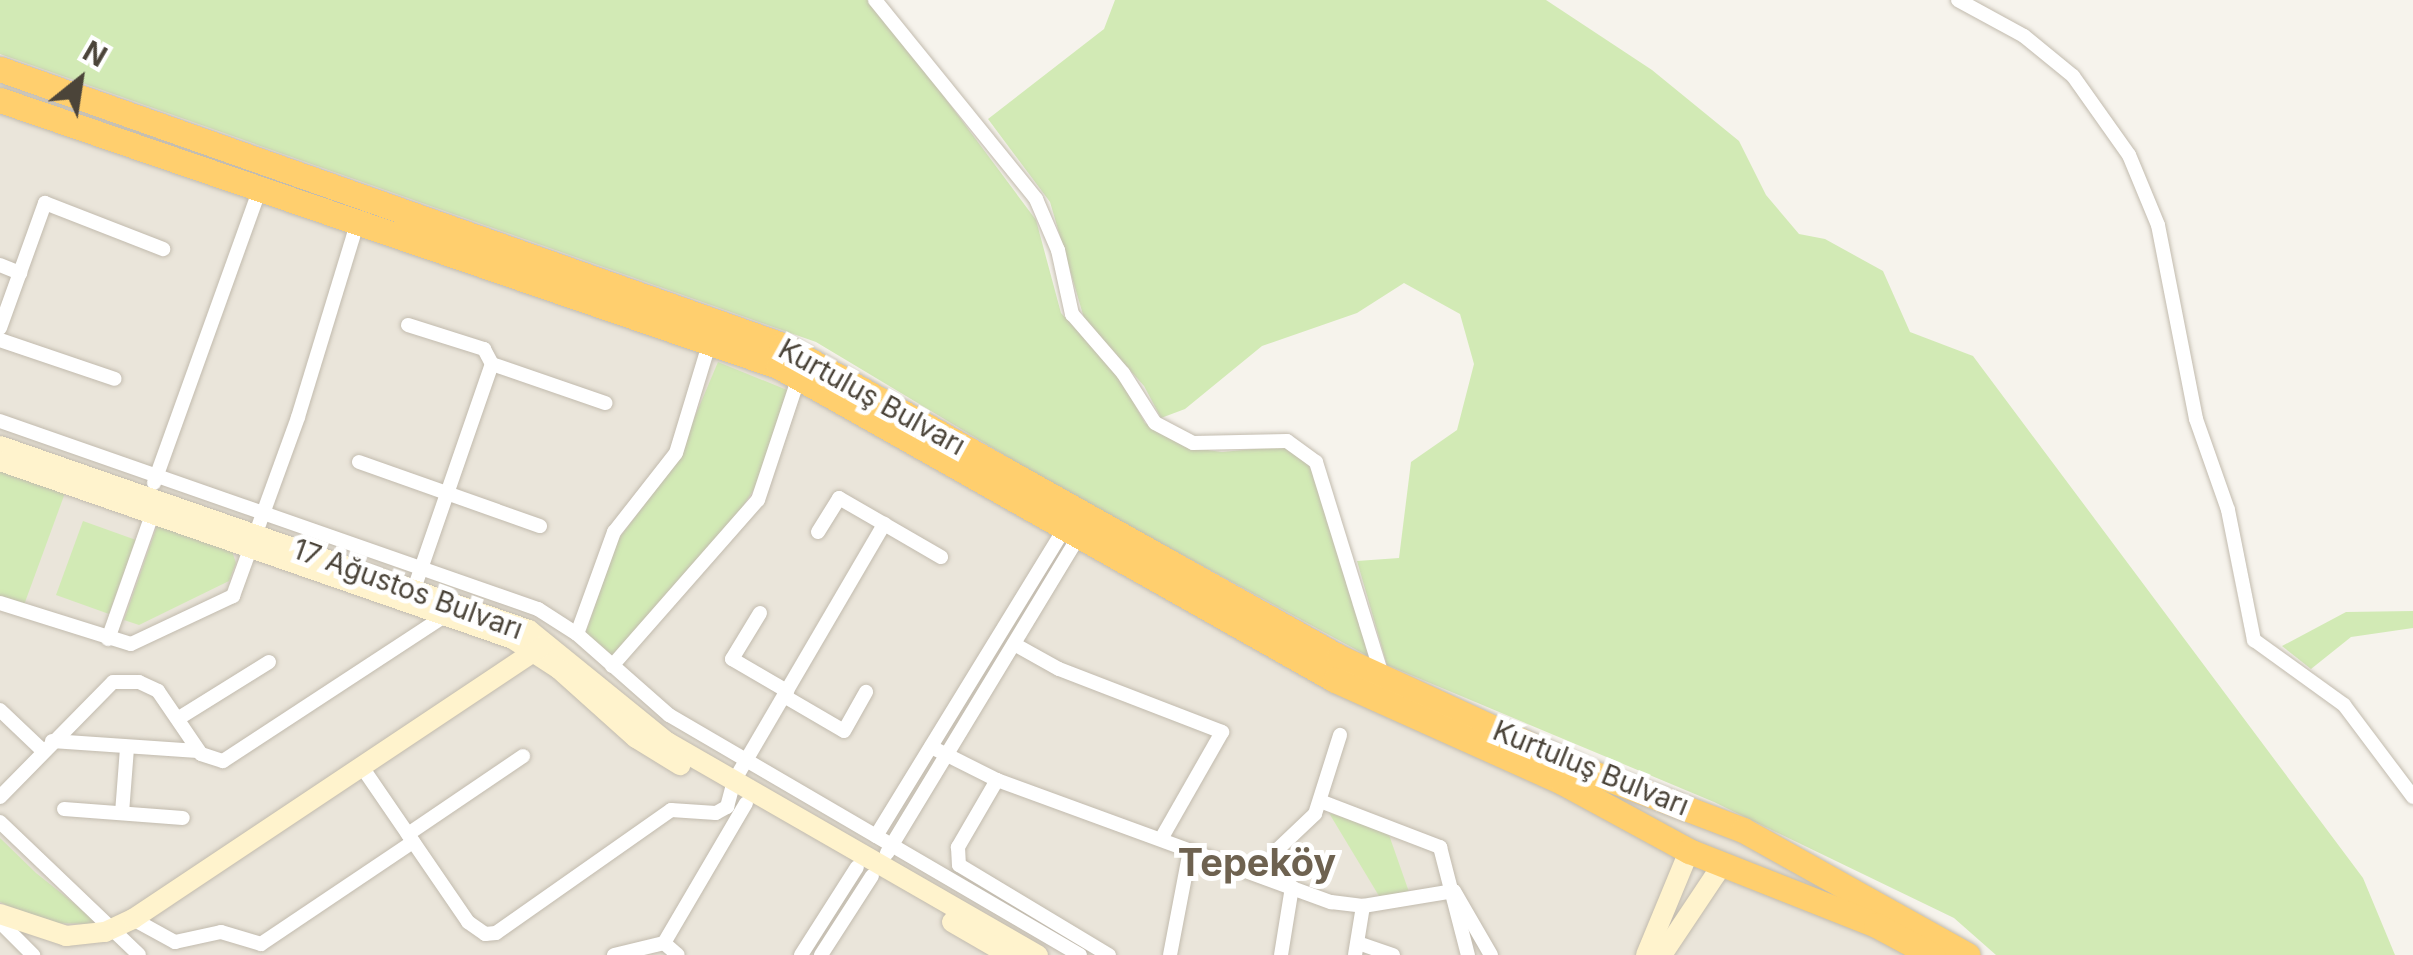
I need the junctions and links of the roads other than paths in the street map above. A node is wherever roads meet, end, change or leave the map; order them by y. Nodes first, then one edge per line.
1 (876, 0) edge
2 (1958, 0) edge
3 (0, 68) edge
4 (0, 100) edge
5 (260, 189) junction
6 (358, 221) junction
7 (162, 250) dead end
8 (0, 266) edge
9 (20, 273) junction
10 (408, 324) dead end
11 (0, 328) edge
12 (0, 340) edge
13 (710, 341) junction
14 (492, 364) junction
15 (799, 377) junction
16 (115, 380) dead end
17 (605, 404) dead end
18 (0, 421) edge
19 (0, 446) edge
20 (0, 461) edge
21 (358, 462) dead end
22 (157, 476) junction
23 (448, 493) junction
24 (150, 507) junction
25 (264, 513) junction
26 (884, 524) junction
27 (540, 526) dead end
28 (818, 532) dead end
29 (1071, 533) junction
30 (255, 542) junction
31 (941, 557) dead end
32 (421, 568) junction
33 (414, 590) junction
34 (0, 603) edge
35 (760, 613) dead end
36 (446, 616) junction
37 (577, 634) junction
38 (108, 639) junction
39 (541, 646) junction
40 (992, 646) junction
41 (1010, 650) junction
42 (269, 662) dead end
43 (612, 666) junction
44 (1383, 679) junction
45 (866, 692) dead end
46 (786, 693) junction
47 (0, 710) edge
48 (179, 718) junction
49 (1340, 735) dead end
50 (48, 746) junction
51 (931, 747) junction
52 (127, 748) junction
53 (198, 751) junction
54 (523, 756) dead end
55 (946, 756) junction
56 (745, 761) junction
57 (362, 767) junction
58 (997, 780) junction
59 (738, 793) junction
60 (0, 797) edge
61 (2413, 798) edge
62 (1320, 801) junction
63 (64, 809) dead end
64 (122, 813) junction
65 (1706, 815) junction
66 (183, 818) dead end
67 (0, 822) edge
68 (1744, 830) junction
69 (876, 836) junction
70 (410, 838) junction
71 (1161, 839) junction
72 (891, 846) junction
73 (1190, 850) junction
74 (1688, 851) junction
75 (1722, 865) junction
76 (870, 869) junction
77 (1266, 878) junction
78 (1292, 887) junction
79 (1454, 891) junction
80 (1364, 906) junction
81 (0, 914) edge
82 (133, 919) junction
83 (0, 922) edge
84 (112, 929) junction
85 (664, 943) junction
86 (1356, 949) edge
87 (32, 955) edge
88 (138, 955) edge
89 (614, 955) edge
90 (678, 955) edge
91 (800, 955) edge
92 (821, 955) edge
93 (1009, 955) edge
94 (1038, 955) edge
95 (1080, 955) edge
96 (1109, 955) edge
97 (1170, 955) edge
98 (1281, 955) edge
99 (1392, 955) edge
100 (1468, 955) edge
101 (1491, 955) edge
102 (1646, 955) edge
103 (1662, 955) edge
104 (1932, 955) edge
105 (1968, 955) edge

1 - 44 street
2 - 61 street
3 - 44 highway, Kurtuluş Bulvarı
4 - 5 highway, Kurtuluş Bulvarı
5 - 6 highway, Kurtuluş Bulvarı
5 - 22 street
6 - 13 highway, Kurtuluş Bulvarı
6 - 25 street
7 - 9 street
8 - 9 street
9 - 11 street
10 - 14 street
12 - 16 street
13 - 15 highway, Kurtuluş Bulvarı
13 - 37 street
14 - 17 street
14 - 23 street
15 - 29 highway, Kurtuluş Bulvarı
15 - 43 street
18 - 22 street
19 - 24 main road, 17 Ağustos Bulvarı
20 - 24 main road, 17 Ağustos Bulvarı
21 - 23 street
22 - 24 street
22 - 25 street
23 - 27 street
23 - 32 street
24 - 30 main road, 17 Ağustos Bulvarı
24 - 38 street
25 - 30 street
25 - 32 street
26 - 28 street
26 - 31 street
26 - 46 street
29 - 40 street
29 - 41 street
29 - 74 highway, Kurtuluş Bulvarı
30 - 33 main road, 17 Ağustos Bulvarı
30 - 36 main road, 17 Ağustos Bulvarı
30 - 38 street
32 - 33 street
32 - 37 street
33 - 39 main road, 17 Ağustos Bulvarı
34 - 38 street
35 - 46 street
36 - 39 main road, 17 Ağustos Bulvarı
36 - 53 street
37 - 43 street
39 - 57 main road
39 - 59 main road, 17 Ağustos Bulvarı
40 - 41 street
40 - 51 street
41 - 55 street
41 - 71 street
42 - 48 street
43 - 56 street
44 - 65 highway, Kurtuluş Bulvarı
45 - 46 street
46 - 56 street
47 - 50 street
48 - 50 street
48 - 53 street
49 - 62 street
50 - 52 street
50 - 60 street
51 - 55 street
51 - 69 street
52 - 53 street
52 - 64 street
54 - 70 street
55 - 58 street
55 - 72 street
56 - 59 street
56 - 69 street
57 - 70 street
57 - 82 main road
58 - 71 street
58 - 96 street
59 - 70 street
59 - 76 main road, 17 Ağustos Bulvarı
59 - 85 street
62 - 77 street
62 - 79 street
63 - 64 street
64 - 66 street
65 - 68 highway
65 - 74 highway
67 - 84 street
68 - 75 highway
68 - 105 highway
69 - 72 street
70 - 82 street
71 - 73 street
72 - 76 street
72 - 95 street
73 - 77 street
73 - 97 street
74 - 75 highway
74 - 102 main road
75 - 103 main road
75 - 104 highway
76 - 91 street
76 - 92 street
76 - 93 main road, 17 Ağustos Bulvarı
76 - 94 main road, 17 Ağustos Bulvarı
77 - 78 street
78 - 80 street
78 - 98 street
79 - 80 street
79 - 100 street
79 - 101 street
80 - 86 street
81 - 84 main road
82 - 84 main road
83 - 87 street
84 - 88 street
85 - 89 street
85 - 90 street
86 - 99 street

